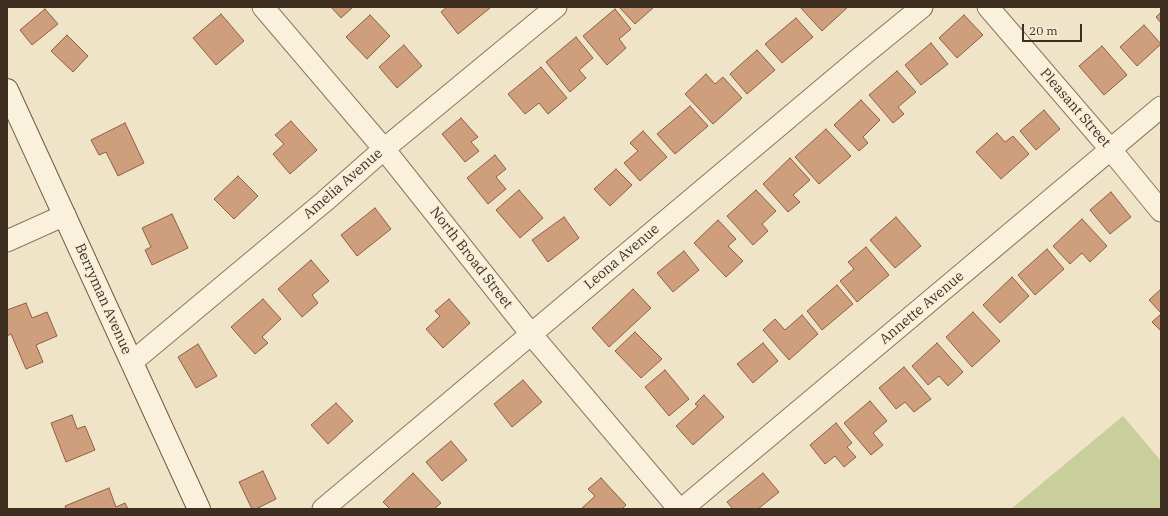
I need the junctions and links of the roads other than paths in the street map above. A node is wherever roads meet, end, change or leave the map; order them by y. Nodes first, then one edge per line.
1 (263, 7) edge
2 (556, 7) edge
3 (922, 7) edge
4 (988, 7) edge
5 (7, 90) edge
6 (1161, 107) edge
7 (384, 149) junction
8 (1111, 150) junction
9 (1161, 210) edge
10 (65, 215) junction
11 (7, 241) edge
12 (530, 334) junction
13 (132, 362) junction
14 (199, 509) edge
15 (324, 509) edge
16 (681, 509) edge

1 - 7 street, North Broad Street
2 - 7 street, Amelia Avenue
3 - 12 street, Leona Avenue
4 - 8 street, Pleasant Street
5 - 10 street, Berryman Avenue
6 - 8 street, Annette Avenue
7 - 12 street, North Broad Street
7 - 13 street, Amelia Avenue
8 - 9 street, Pleasant Street
8 - 16 street, Annette Avenue
10 - 11 street
10 - 13 street, Berryman Avenue
12 - 15 street, Leona Avenue
12 - 16 street, North Broad Street
13 - 14 street, Berryman Avenue

